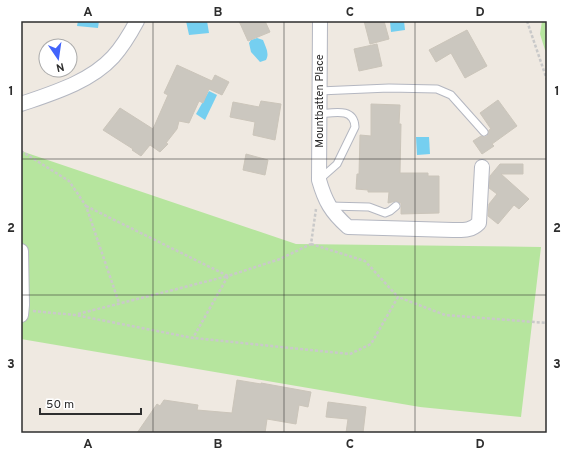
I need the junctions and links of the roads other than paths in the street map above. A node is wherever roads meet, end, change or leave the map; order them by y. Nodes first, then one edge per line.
1 (137, 21) edge
2 (320, 21) edge
3 (320, 91) junction
4 (21, 104) edge
5 (319, 114) junction
6 (484, 132) dead end
7 (482, 167) dead end
8 (320, 180) junction
9 (323, 204) junction
10 (396, 206) dead end
11 (21, 251) edge
12 (22, 310) edge
13 (21, 315) edge

1 - 4 street
2 - 3 street, Mountbatten Place
3 - 5 street, Mountbatten Place
3 - 6 lane
5 - 8 street, Mountbatten Place
5 - 8 lane
7 - 9 street, Mountbatten Place
8 - 9 street, Mountbatten Place
9 - 10 lane
11 - 12 street
12 - 13 street

